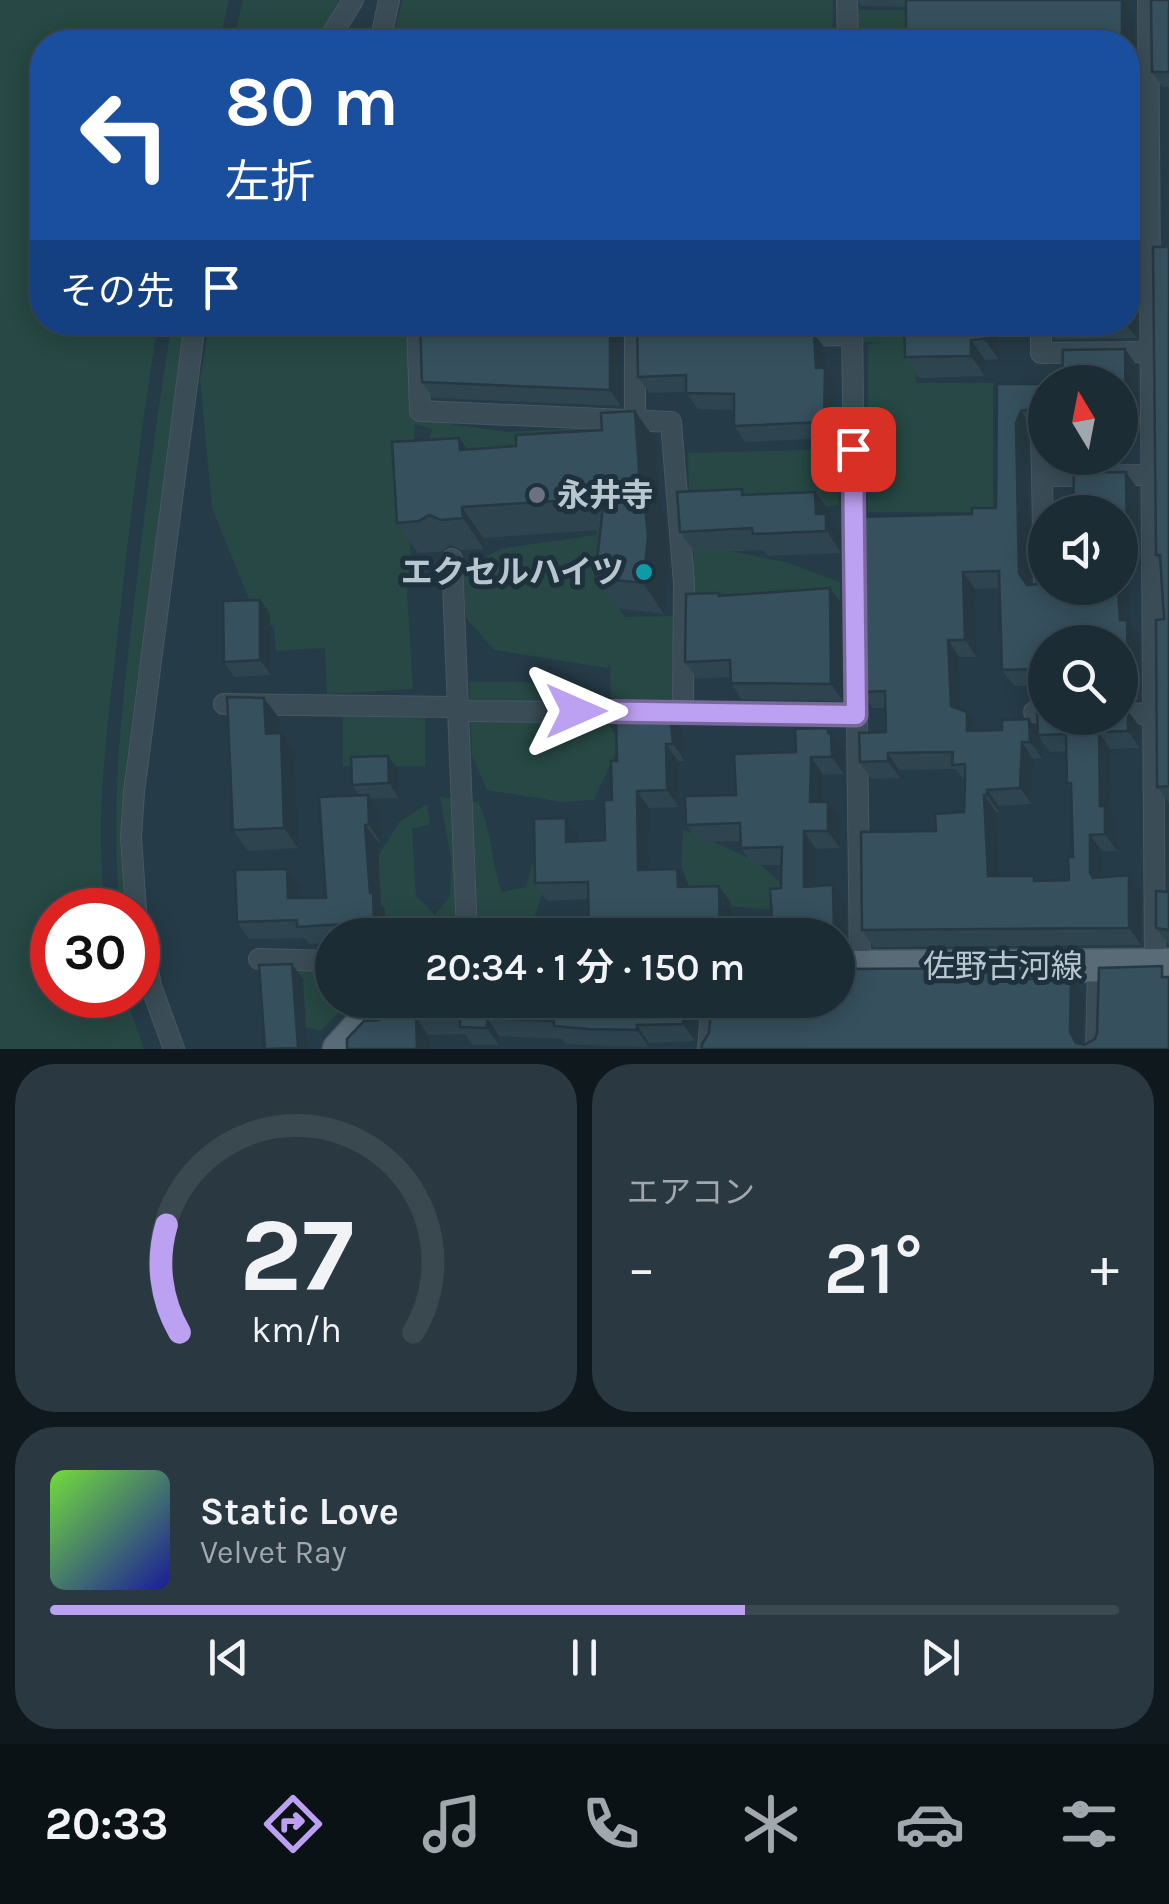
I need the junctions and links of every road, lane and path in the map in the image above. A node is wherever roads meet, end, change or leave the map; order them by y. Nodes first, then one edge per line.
1 (353, 0) edge
2 (389, 0) edge
3 (847, 0) edge
4 (1148, 0) edge
5 (334, 30) edge
6 (383, 30) edge
7 (848, 30) edge
8 (1140, 260) edge
9 (1150, 260) junction
10 (192, 335) edge
11 (417, 335) edge
12 (635, 335) edge
13 (775, 335) edge
14 (852, 335) edge
15 (1041, 335) edge
16 (762, 336) edge
17 (1157, 343) edge
18 (634, 419) junction
19 (1160, 451) edge
20 (1042, 476) joint
21 (1151, 476) junction
22 (1042, 495) edge
23 (452, 560) dead end
24 (1160, 616) edge
25 (224, 704) edge
26 (456, 707) junction
27 (684, 712) junction
28 (1138, 714) edge
29 (1152, 714) junction
30 (856, 715) junction
31 (1161, 746) edge
32 (135, 888) edge
33 (466, 918) edge
34 (850, 918) edge
35 (260, 959) dead end
36 (315, 961) edge
37 (1098, 966) junction
38 (1162, 966) edge
39 (855, 967) edge
40 (160, 1011) edge
41 (367, 1018) edge
42 (711, 1018) edge
43 (174, 1049) edge
44 (338, 1049) edge
45 (708, 1049) edge
46 (1096, 1049) edge

1 - 5 street
2 - 6 street
3 - 7 street
4 - 9 street
8 - 9 street
9 - 17 street
10 - 32 street
11 - 18 street
12 - 18 street
13 - 16 street
14 - 30 street
15 - 17 street
17 - 19 street
18 - 27 street
19 - 21 street
20 - 21 street
20 - 22 street
21 - 24 street
23 - 26 street
24 - 29 street
25 - 26 street
26 - 27 street
26 - 33 street
27 - 30 street
28 - 29 street
29 - 31 street
30 - 34 street
31 - 38 street
35 - 36 street
37 - 38 main road, 佐野古河線
37 - 39 main road, 佐野古河線
37 - 46 street
40 - 43 street
41 - 44 main road
42 - 45 street

